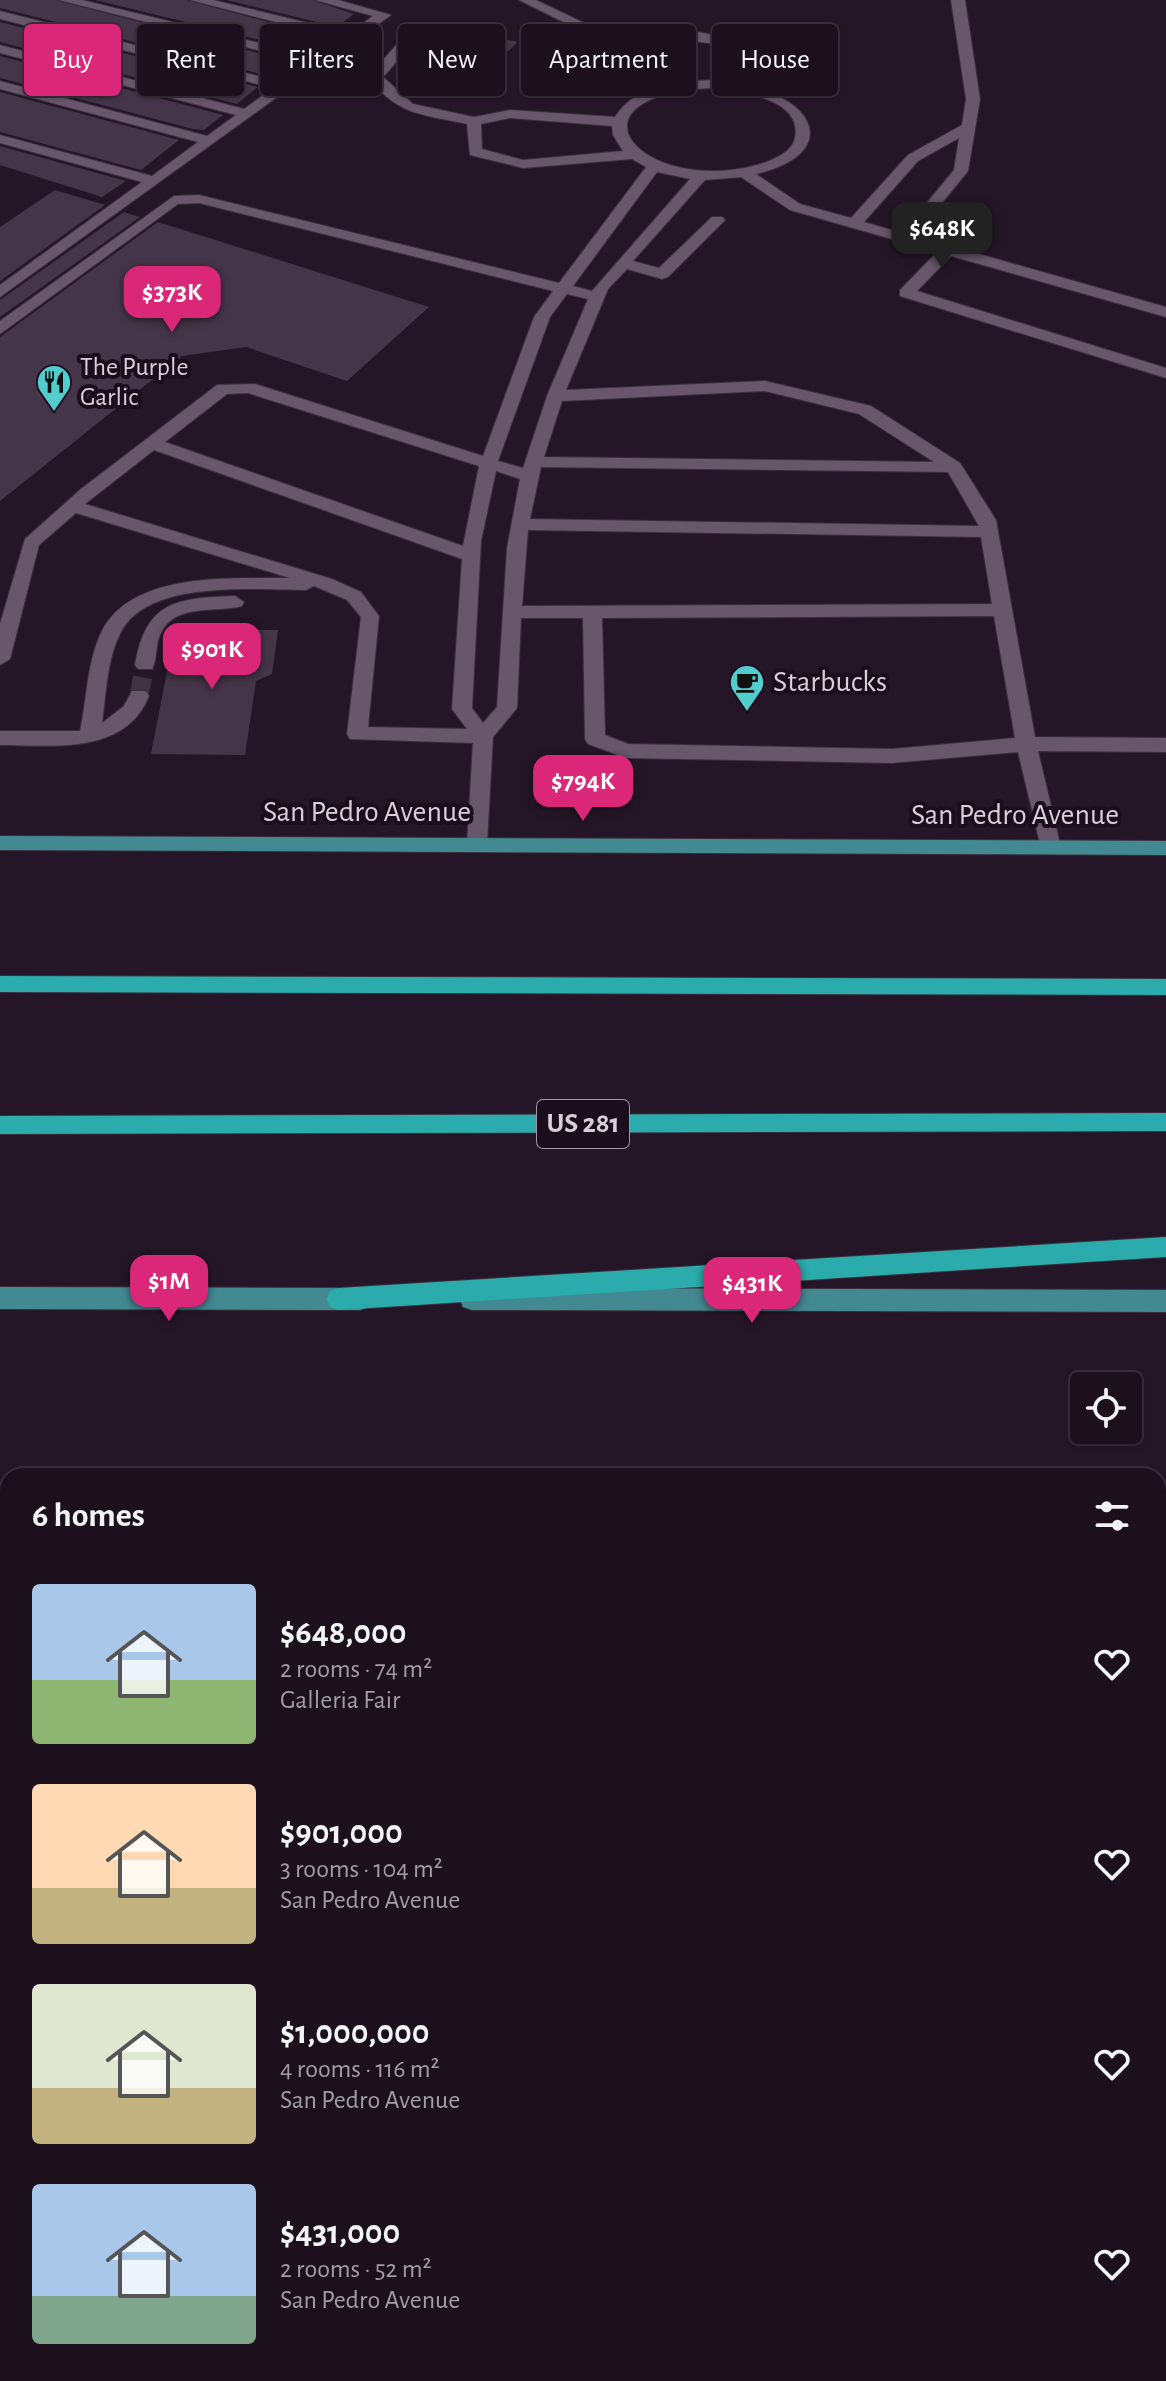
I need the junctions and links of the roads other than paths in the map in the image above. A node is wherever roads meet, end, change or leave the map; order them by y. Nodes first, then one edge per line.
1 (66, 0) edge
2 (197, 0) edge
3 (322, 0) edge
4 (526, 0) edge
5 (958, 0) edge
6 (0, 15) edge
7 (296, 24) edge
8 (372, 24) edge
9 (577, 24) edge
10 (260, 48) edge
11 (0, 49) edge
12 (398, 52) edge
13 (260, 81) edge
14 (0, 85) edge
15 (272, 96) edge
16 (650, 96) edge
17 (771, 96) edge
18 (247, 114) junction
19 (474, 121) junction
20 (618, 122) junction
21 (970, 126) junction
22 (0, 139) edge
23 (210, 141) junction
24 (634, 154) junction
25 (655, 165) junction
26 (745, 173) junction
27 (701, 175) junction
28 (154, 181) junction
29 (717, 220) dead end
30 (854, 224) junction
31 (905, 239) junction
32 (947, 251) junction
33 (624, 263) junction
34 (562, 288) junction
35 (0, 292) edge
36 (598, 297) junction
37 (1166, 312) edge
38 (0, 329) edge
39 (1166, 373) edge
40 (555, 396) junction
41 (152, 443) junction
42 (489, 462) junction
43 (954, 467) junction
44 (531, 469) junction
45 (73, 506) junction
46 (520, 524) junction
47 (989, 532) junction
48 (472, 556) junction
49 (325, 583) junction
50 (354, 596) junction
51 (1003, 610) junction
52 (513, 612) junction
53 (592, 612) junction
54 (0, 659) edge
55 (145, 665) tunnel mouth
56 (139, 696) tunnel mouth
57 (483, 736) junction
58 (0, 738) edge
59 (89, 738) junction
60 (1026, 744) junction
61 (1166, 745) edge
62 (0, 843) edge
63 (477, 844) junction
64 (1051, 848) junction
65 (1166, 848) edge
66 (0, 984) edge
67 (1166, 987) edge
68 (1166, 1122) edge
69 (0, 1125) edge
70 (1166, 1247) edge
71 (0, 1298) edge
72 (339, 1299) junction
73 (1166, 1301) edge

1 - 10 street
2 - 7 street
3 - 8 street
4 - 9 street
5 - 21 street
6 - 13 street
11 - 18 street
12 - 19 street
14 - 23 street
15 - 18 street
16 - 20 street
17 - 26 street
18 - 23 street
19 - 20 street
19 - 24 street
20 - 24 street
21 - 30 street
21 - 31 street
22 - 28 street
23 - 28 street
24 - 25 street
25 - 27 street
25 - 34 street
26 - 27 street
26 - 30 street
27 - 33 street
28 - 35 street
29 - 33 street
30 - 31 street
31 - 32 street
32 - 37 street
32 - 39 street
33 - 36 street
34 - 36 street
34 - 38 street
34 - 42 street
36 - 40 street
40 - 43 street
40 - 44 street
41 - 42 street
41 - 45 street
41 - 48 street
42 - 44 street
42 - 48 street
43 - 44 street
43 - 47 street
44 - 46 street
45 - 49 street
45 - 54 street
46 - 47 street
46 - 52 street
47 - 51 street
48 - 57 street
49 - 50 street
49 - 59 street
50 - 55 street
50 - 57 street
51 - 53 street
51 - 60 street
52 - 53 street
52 - 57 street
53 - 60 street
56 - 59 street
57 - 63 street
58 - 59 street
60 - 61 street
60 - 64 street
62 - 63 main road, San Pedro Avenue
63 - 64 main road, San Pedro Avenue
64 - 65 main road, San Pedro Avenue
66 - 67 highway
68 - 69 highway, US 281
70 - 72 highway
71 - 72 main road
72 - 73 main road

